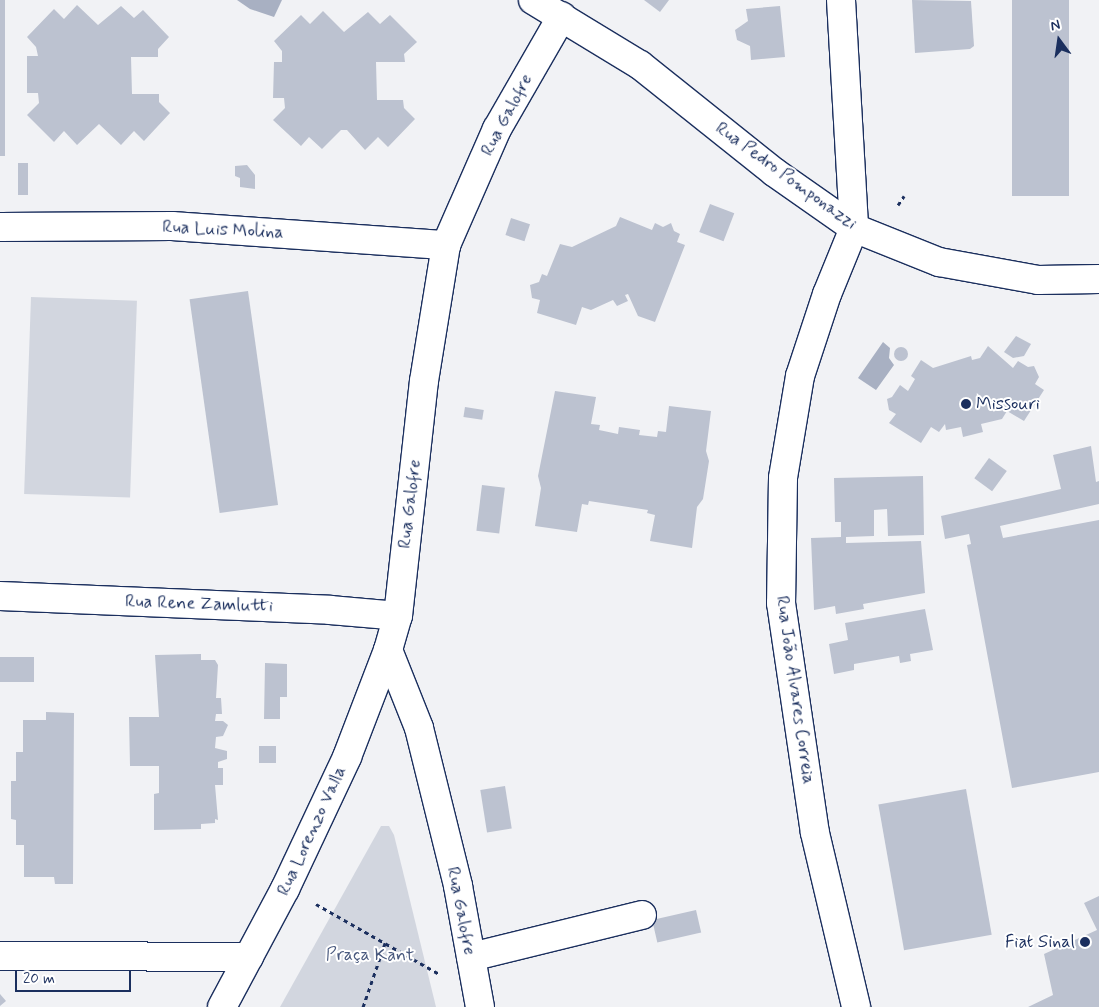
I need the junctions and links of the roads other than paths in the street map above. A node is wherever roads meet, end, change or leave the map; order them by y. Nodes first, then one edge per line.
1 (533, 0) edge
2 (841, 0) edge
3 (562, 16) junction
4 (0, 227) edge
5 (854, 228) junction
6 (446, 245) junction
7 (1099, 279) edge
8 (0, 596) edge
9 (398, 616) junction
10 (388, 650) junction
11 (642, 915) dead end
12 (0, 956) edge
13 (249, 957) junction
14 (470, 957) junction
15 (478, 1000) edge
16 (222, 1007) edge
17 (856, 1007) edge

1 - 3 street, Rua Pedro Pomponazzi
2 - 5 street
3 - 5 street, Rua Pedro Pomponazzi
3 - 6 street, Rua Galofre
4 - 6 street, Rua Luis Molina
5 - 7 street, Rua Pedro Pomponazzi
5 - 17 street, Rua João Alvares Correia
6 - 9 street, Rua Galofre
8 - 9 street, Rua Rene Zamlutti
9 - 10 street, Rua Galofre
10 - 13 street, Rua Lorenzo Valla
10 - 14 street, Rua Galofre
11 - 14 street
12 - 13 street
13 - 16 street, Rua Lorenzo Valla
14 - 15 street, Rua Galofre

